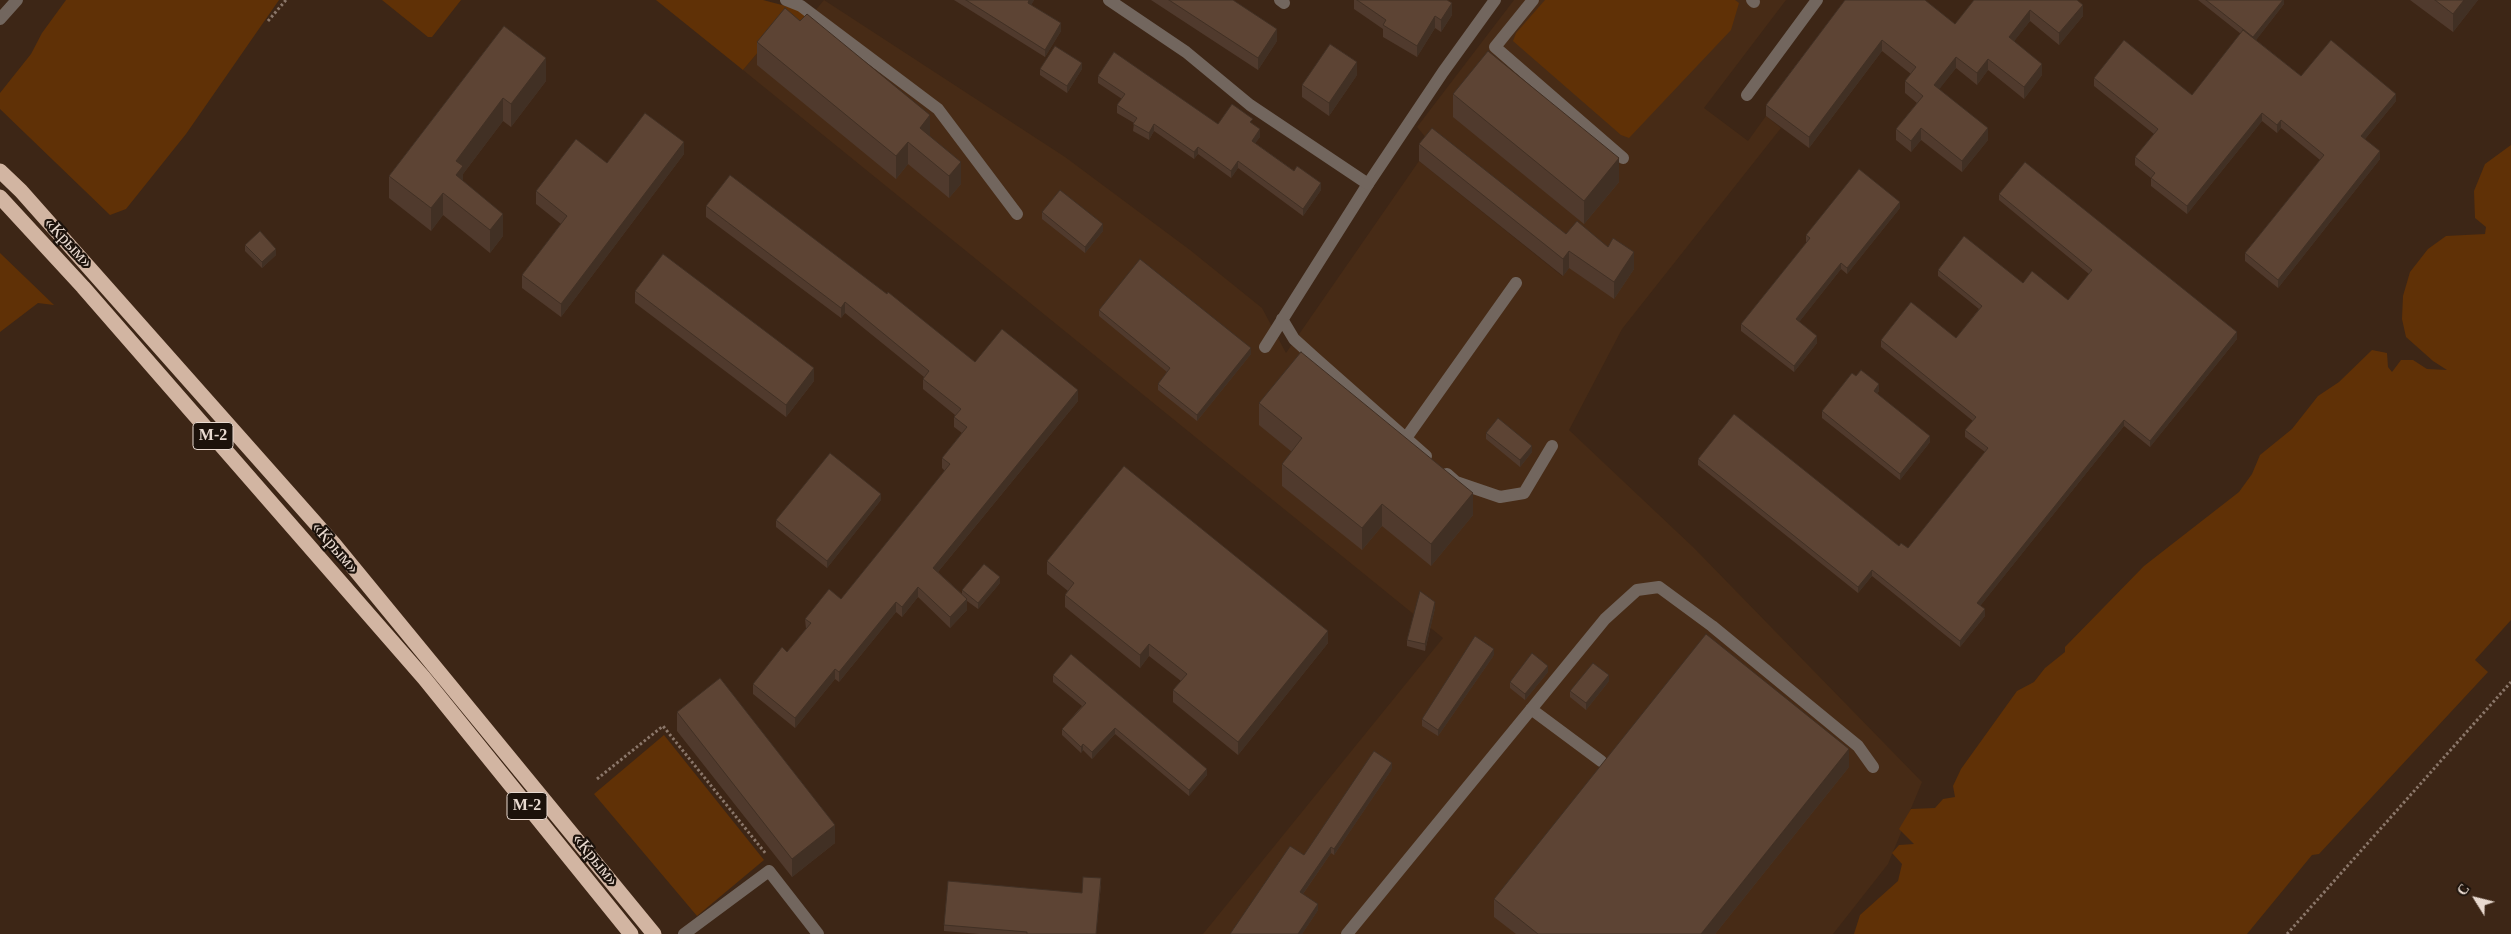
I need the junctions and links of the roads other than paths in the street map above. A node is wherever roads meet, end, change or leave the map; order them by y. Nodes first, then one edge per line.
1 (17, 0) edge
2 (786, 0) edge
3 (1109, 0) edge
4 (1495, 0) edge
5 (1533, 0) edge
6 (1817, 0) edge
7 (0, 19) edge
8 (1747, 95) dead end
9 (1623, 158) dead end
10 (0, 171) edge
11 (1368, 184) junction
12 (0, 197) edge
13 (1016, 214) dead end
14 (1516, 283) dead end
15 (1282, 319) junction
16 (1265, 347) dead end
17 (1406, 438) junction
18 (1552, 446) dead end
19 (1531, 709) junction
20 (1601, 761) dead end
21 (1873, 767) dead end
22 (630, 934) edge
23 (654, 934) edge
24 (684, 934) edge
25 (818, 934) edge
26 (1346, 934) edge

1 - 7 street
2 - 13 street
3 - 11 street
4 - 11 street
5 - 9 street
6 - 8 street
10 - 23 highway
11 - 15 street
12 - 22 highway, «Крым» / М-2
14 - 17 street
15 - 16 street
15 - 17 street
17 - 18 street
19 - 20 street
19 - 21 street
19 - 26 street
24 - 25 street

